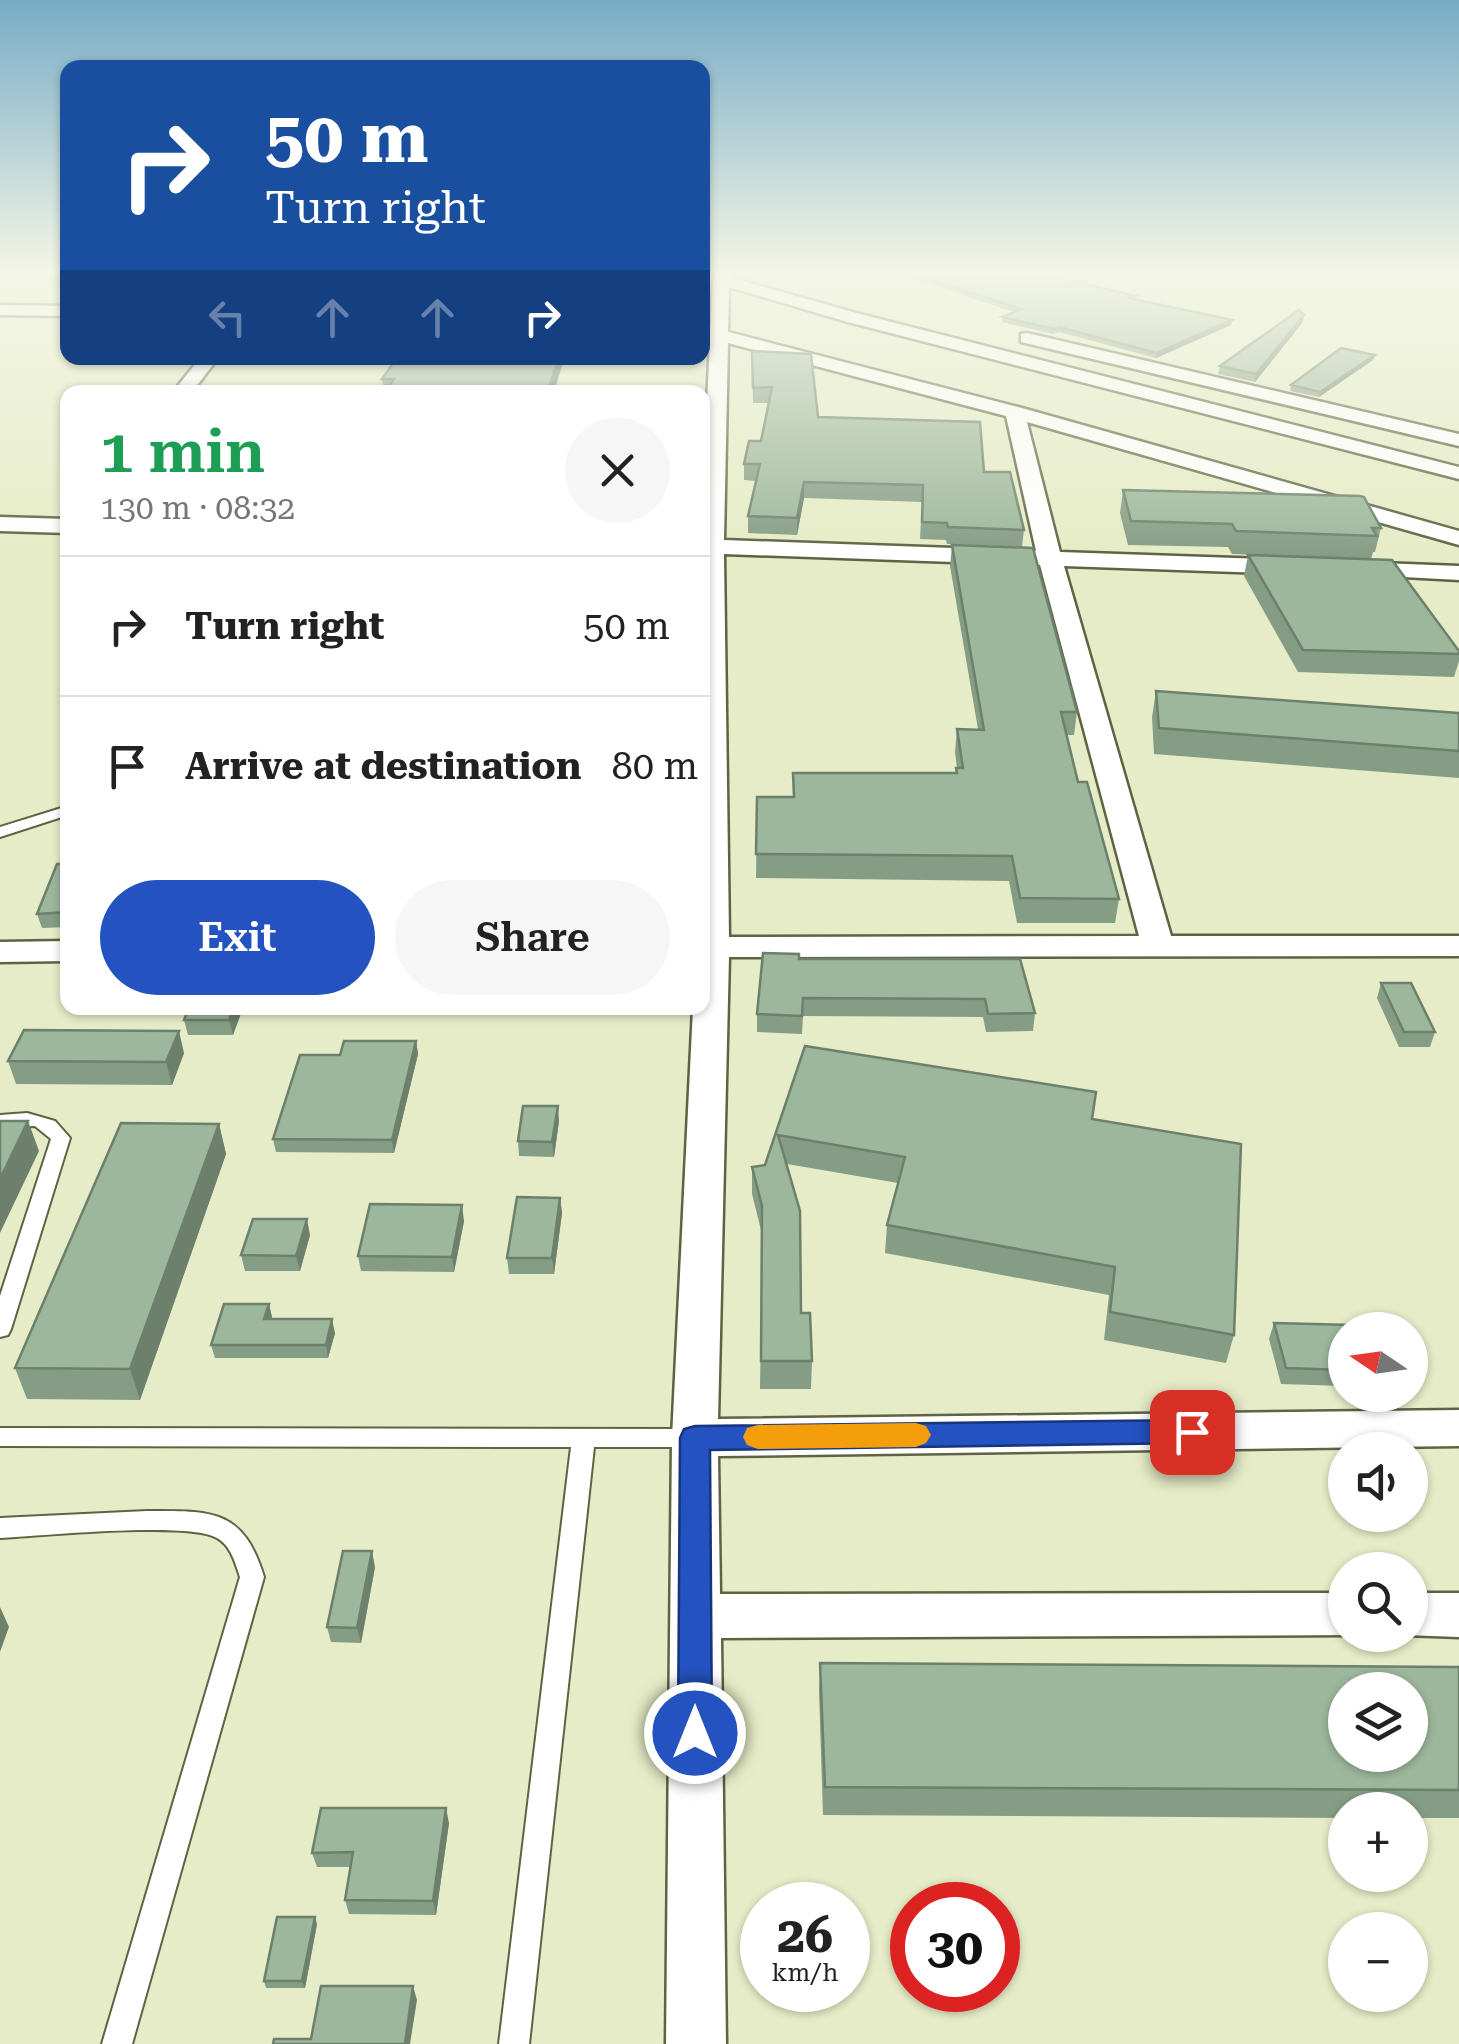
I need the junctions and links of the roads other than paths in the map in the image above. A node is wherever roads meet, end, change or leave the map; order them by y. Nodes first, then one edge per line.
1 (204, 365) edge
2 (711, 365) edge
3 (829, 365) edge
4 (1040, 365) edge
5 (1139, 365) edge
6 (188, 385) edge
7 (1015, 412) junction
8 (1459, 440) edge
9 (710, 442) edge
10 (1459, 472) edge
11 (0, 524) edge
12 (60, 526) edge
13 (1459, 538) edge
14 (710, 547) edge
15 (1050, 559) junction
16 (1459, 573) edge
17 (60, 813) edge
18 (0, 832) edge
19 (1459, 946) edge
20 (710, 947) edge
21 (1158, 947) junction
22 (60, 951) edge
23 (0, 952) edge
24 (706, 1015) edge
25 (0, 1121) edge
26 (0, 1329) edge
27 (1459, 1428) edge
28 (0, 1437) edge
29 (584, 1438) junction
30 (695, 1438) junction
31 (0, 1528) edge
32 (1328, 1615) edge
33 (1428, 1615) edge
34 (1459, 1615) edge
35 (694, 1616) junction
36 (117, 2044) edge
37 (514, 2044) edge
38 (696, 2044) edge

1 - 6 street
2 - 9 street
3 - 7 street
4 - 10 street
5 - 8 street
7 - 13 street
7 - 15 street
11 - 12 street
14 - 15 street
15 - 16 street
15 - 21 street
17 - 18 lane
19 - 21 street
20 - 21 street
22 - 23 street
24 - 30 street
25 - 26 lane
27 - 30 street
28 - 29 lane
29 - 30 lane
29 - 37 lane
30 - 35 street
31 - 36 lane
32 - 35 street
33 - 34 street
35 - 38 street

